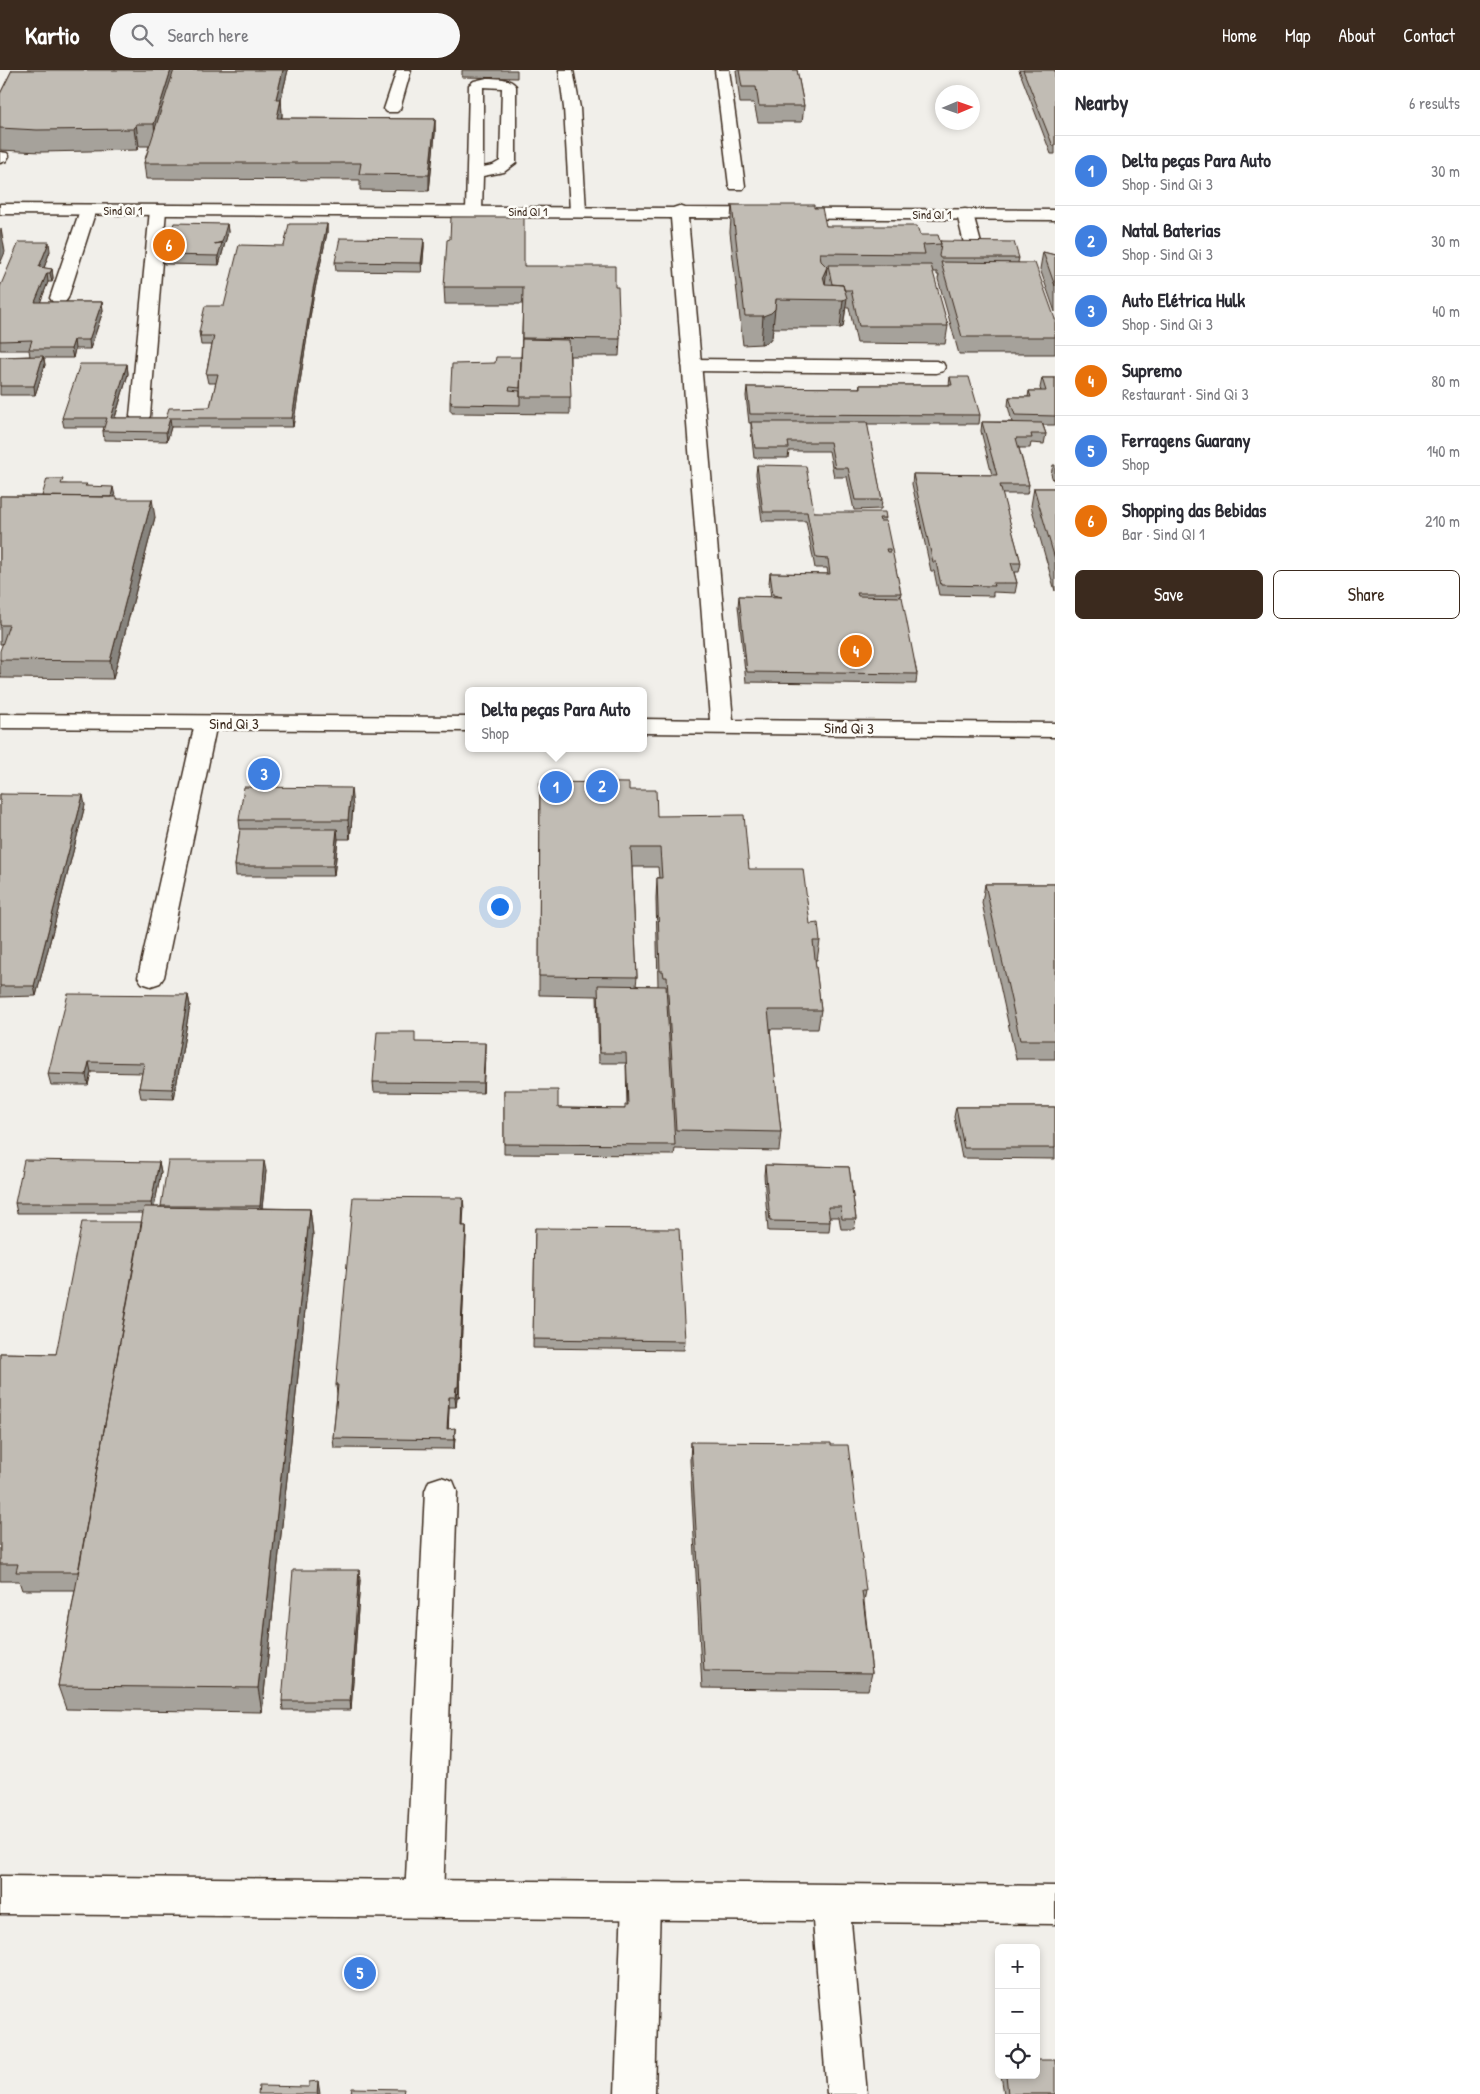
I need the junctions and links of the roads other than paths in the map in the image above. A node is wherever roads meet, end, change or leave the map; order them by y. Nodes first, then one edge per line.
1 (404, 70) edge
2 (566, 70) edge
3 (722, 70) edge
4 (581, 78) dead end
5 (570, 95) junction
6 (392, 109) dead end
7 (474, 173) junction
8 (737, 186) dead end
9 (0, 209) edge
10 (88, 210) junction
11 (158, 210) junction
12 (474, 211) junction
13 (578, 211) junction
14 (679, 211) junction
15 (965, 214) junction
16 (1055, 215) edge
17 (979, 269) edge
18 (59, 298) dead end
19 (691, 365) junction
20 (936, 367) dead end
21 (140, 416) edge
22 (0, 721) edge
23 (206, 722) junction
24 (465, 724) edge
25 (647, 726) edge
26 (722, 726) junction
27 (1055, 730) edge
28 (151, 977) dead end
29 (441, 1491) dead end
30 (0, 1894) edge
31 (424, 1898) junction
32 (641, 1902) junction
33 (830, 1904) junction
34 (1055, 1905) edge
35 (635, 2094) edge
36 (847, 2094) edge

1 - 6 street
2 - 5 street
3 - 8 street
4 - 5 street
5 - 13 street
7 - 7 street
7 - 12 street
9 - 10 street, Sind QI 1
10 - 11 street, Sind QI 1
10 - 18 street
11 - 12 street, Sind QI 1
11 - 21 street
12 - 13 street, Sind QI 1
13 - 14 street, Sind QI 1
14 - 15 street, Sind QI 1
14 - 19 street
15 - 16 street, Sind QI 1
15 - 17 street
19 - 20 street
19 - 26 street
22 - 23 street, Sind Qi 3
23 - 24 street, Sind Qi 3
23 - 28 street
25 - 26 street, Sind Qi 3
26 - 27 street, Sind Qi 3
29 - 31 street
30 - 31 street
31 - 32 street
32 - 33 street
32 - 35 street
33 - 34 street
33 - 36 street

